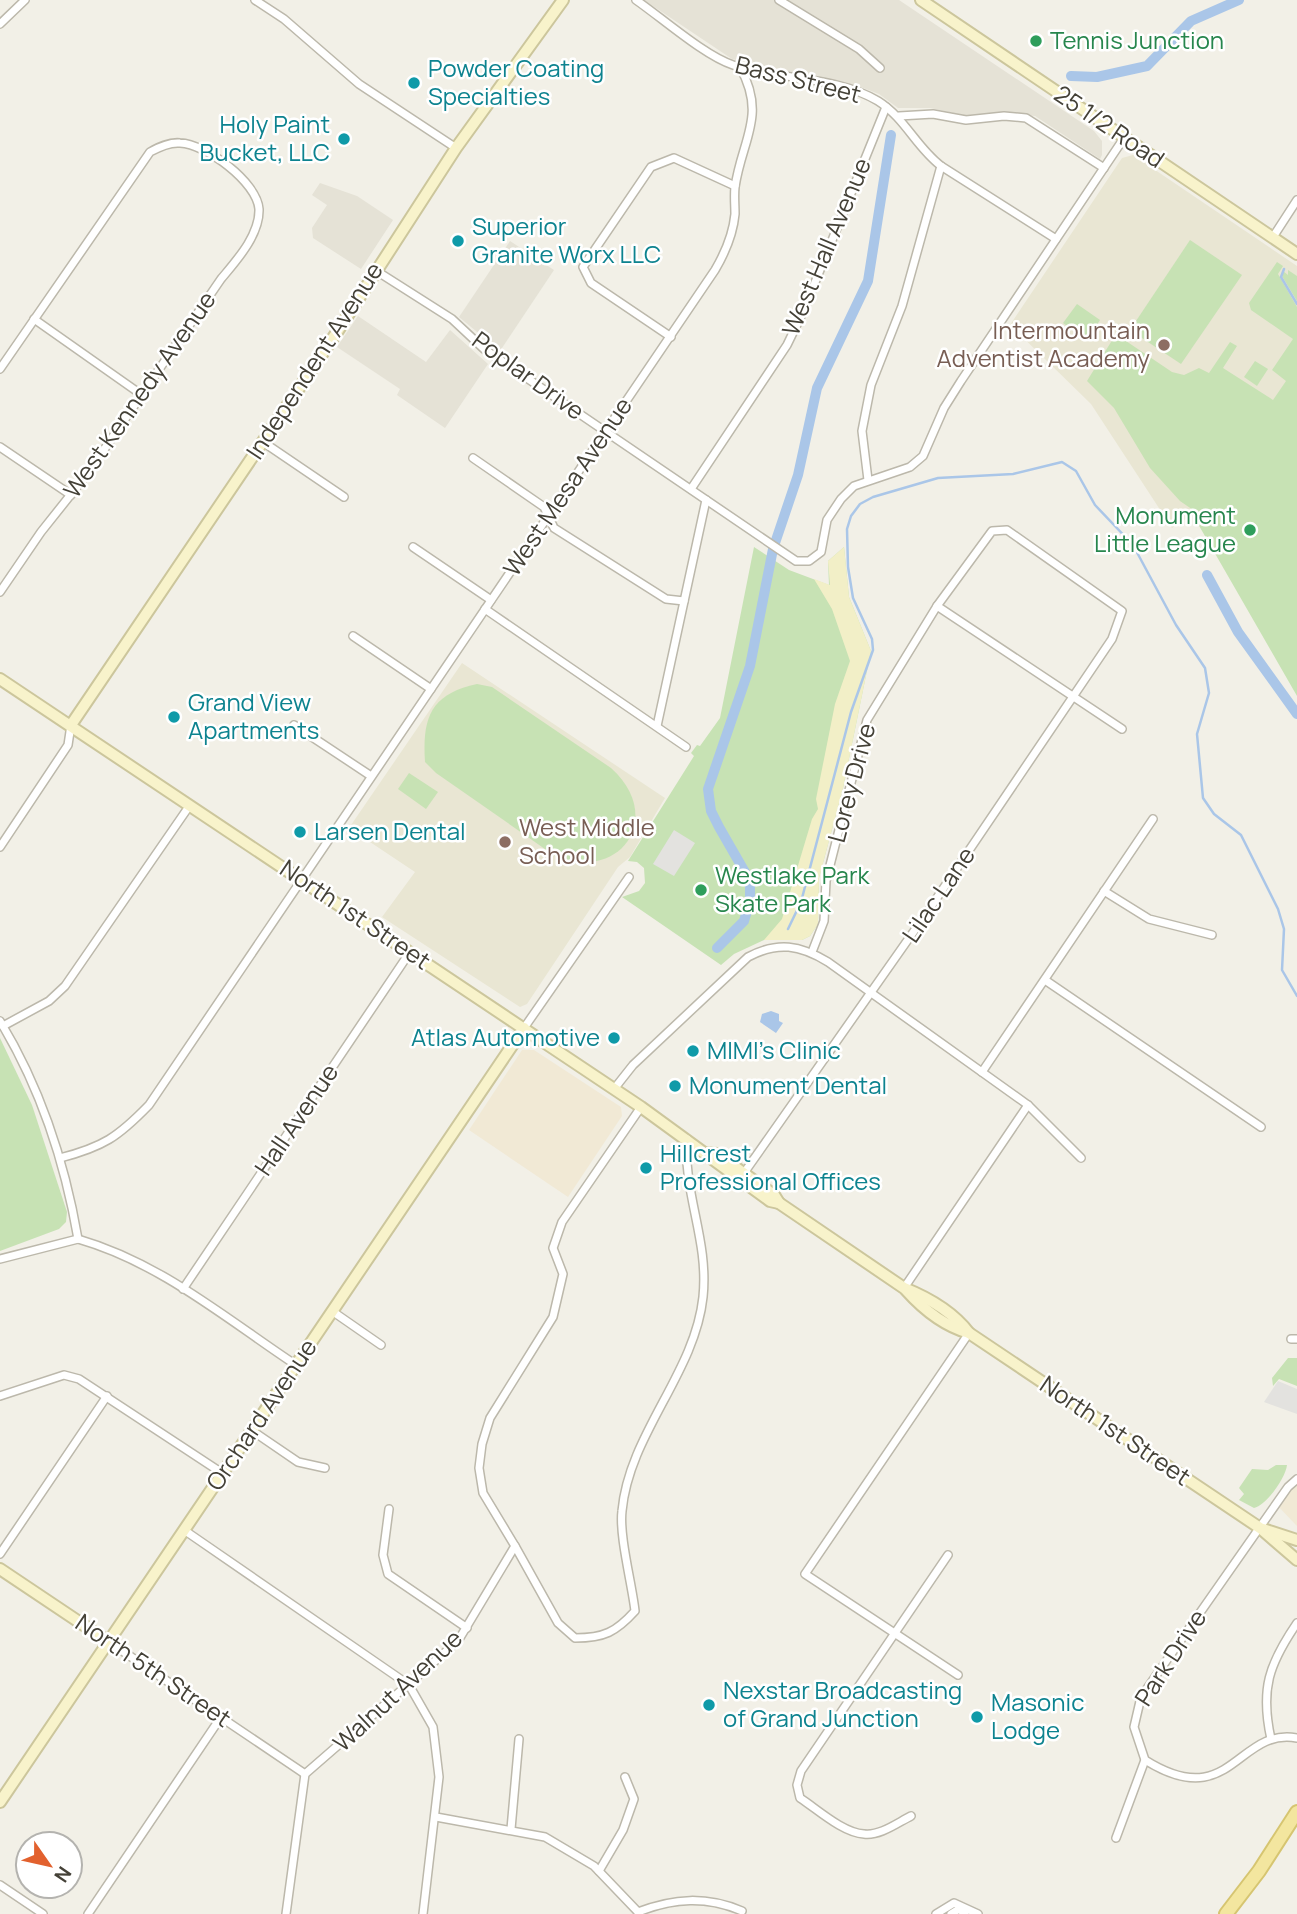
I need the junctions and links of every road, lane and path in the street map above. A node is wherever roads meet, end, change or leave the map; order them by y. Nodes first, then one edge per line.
1 (26, 0) edge
2 (255, 0) edge
3 (563, 0) edge
4 (636, 0) edge
5 (779, 0) edge
6 (921, 0) edge
7 (0, 24) edge
8 (740, 67) junction
9 (880, 68) dead end
10 (886, 107) junction
11 (899, 116) junction
12 (1124, 138) junction
13 (456, 148) junction
14 (941, 166) junction
15 (1104, 168) junction
16 (735, 186) junction
17 (1297, 200) edge
18 (1273, 237) junction
19 (1056, 239) junction
20 (1297, 254) edge
21 (375, 270) junction
22 (34, 319) junction
23 (671, 337) junction
24 (0, 369) edge
25 (142, 395) junction
26 (606, 431) junction
27 (263, 442) junction
28 (0, 447) edge
29 (473, 458) dead end
30 (868, 480) junction
31 (691, 489) junction
32 (71, 495) junction
33 (344, 497) dead end
34 (706, 500) junction
35 (549, 516) junction
36 (413, 547) dead end
37 (0, 592) edge
38 (491, 600) junction
39 (684, 601) junction
40 (937, 606) junction
41 (485, 609) junction
42 (1122, 611) joint
43 (354, 636) dead end
44 (0, 679) edge
45 (430, 689) junction
46 (1073, 698) junction
47 (71, 725) junction
48 (294, 725) dead end
49 (657, 726) junction
50 (1122, 729) dead end
51 (686, 747) dead end
52 (371, 776) junction
53 (190, 805) junction
54 (1153, 819) dead end
55 (0, 847) edge
56 (629, 877) dead end
57 (301, 879) junction
58 (1104, 891) junction
59 (1212, 934) dead end
60 (410, 952) junction
61 (812, 952) junction
62 (1045, 980) junction
63 (871, 993) junction
64 (2, 1023) edge
65 (524, 1028) junction
66 (982, 1072) junction
67 (614, 1089) junction
68 (1028, 1105) junction
69 (641, 1107) junction
70 (1261, 1127) dead end
71 (687, 1139) junction
72 (708, 1153) junction
73 (60, 1158) junction
74 (1081, 1158) dead end
75 (744, 1173) junction
76 (779, 1203) junction
77 (78, 1239) junction
78 (0, 1259) edge
79 (904, 1288) junction
80 (183, 1289) junction
81 (332, 1311) junction
82 (969, 1333) junction
83 (381, 1345) dead end
84 (296, 1365) junction
85 (0, 1396) edge
86 (107, 1396) junction
87 (251, 1430) junction
88 (325, 1468) dead end
89 (222, 1473) junction
90 (1297, 1479) edge
91 (389, 1509) dead end
92 (1260, 1528) junction
93 (184, 1530) junction
94 (1297, 1540) edge
95 (515, 1546) junction
96 (0, 1554) edge
97 (948, 1555) dead end
98 (1297, 1560) edge
99 (0, 1569) edge
100 (1297, 1623) edge
101 (467, 1628) junction
102 (895, 1636) junction
103 (109, 1642) junction
104 (958, 1675) dead end
105 (409, 1685) junction
106 (221, 1717) junction
107 (1297, 1738) edge
108 (519, 1739) dead end
109 (1271, 1739) junction
110 (1144, 1760) junction
111 (306, 1774) junction
112 (625, 1777) dead end
113 (0, 1802) edge
114 (1297, 1812) edge
115 (911, 1816) dead end
116 (436, 1818) junction
117 (511, 1829) junction
118 (1116, 1839) dead end
119 (599, 1871) junction
120 (0, 1885) edge
121 (742, 1911) dead end
122 (638, 1913) edge
123 (43, 1914) edge
124 (88, 1914) edge
125 (286, 1914) edge
126 (423, 1914) edge
127 (936, 1914) edge
128 (951, 1914) edge
129 (965, 1914) edge
130 (978, 1914) edge
131 (1226, 1914) edge

1 - 7 street
2 - 13 street
3 - 13 street, Independent Avenue
4 - 8 street, Bass Street
5 - 9 street
6 - 12 street, 25 1/2 Road
8 - 10 street, Bass Street
8 - 16 street, West Mesa Avenue
10 - 11 street, Bass Street
10 - 31 street, West Hall Avenue
11 - 14 street, Bass Street
11 - 15 street
12 - 15 street
12 - 18 street, 25 1/2 Road
13 - 21 street, Independent Avenue
14 - 19 street, Bass Street
14 - 30 street
15 - 19 street
16 - 23 street, West Mesa Avenue
16 - 23 street
17 - 18 street
18 - 20 street, 25 1/2 Road
19 - 30 street
21 - 26 street, Poplar Drive
21 - 27 street, Independent Avenue
22 - 24 street
22 - 25 street
22 - 25 street, West Kennedy Avenue
23 - 26 street, West Mesa Avenue
25 - 32 street, West Kennedy Avenue
26 - 31 street, Poplar Drive
26 - 35 street, West Mesa Avenue
27 - 33 street
27 - 47 street, Independent Avenue
28 - 32 street
29 - 35 street
30 - 34 street, Poplar Drive
31 - 34 street, Poplar Drive
32 - 37 street, West Kennedy Avenue
34 - 39 street
35 - 38 street, West Mesa Avenue
35 - 39 street
36 - 38 street
38 - 41 street, West Mesa Avenue
39 - 49 street
40 - 42 street, Lorey Drive
40 - 46 street
40 - 61 street, Lorey Drive
41 - 45 street, West Mesa Avenue
41 - 49 street
42 - 46 street, Lilac Lane
43 - 45 street
44 - 47 street, North 1st Street
45 - 52 street, West Mesa Avenue
46 - 50 street
46 - 63 street, Lilac Lane
47 - 53 street, North 1st Street
47 - 55 street
48 - 52 street
49 - 51 street
52 - 57 street, West Mesa Avenue
53 - 57 street, North 1st Street
53 - 64 street
54 - 58 street
56 - 65 street
57 - 60 street, North 1st Street
57 - 73 street, West Mesa Avenue
58 - 59 street
58 - 62 street
60 - 65 street, North 1st Street
60 - 80 street, Hall Avenue
61 - 63 street
61 - 67 street
62 - 66 street
62 - 70 street
63 - 66 street
63 - 75 street, Lilac Lane
64 - 73 street
65 - 67 street, North 1st Street
65 - 81 street, Orchard Avenue
66 - 68 street
67 - 69 street, North 1st Street
68 - 74 street
68 - 79 street
69 - 71 street, North 1st Street
69 - 95 street
71 - 72 street, North 1st Street
71 - 95 street
72 - 75 street, North 1st Street
72 - 76 street, North 1st Street
73 - 77 street
75 - 76 street, North 1st Street
76 - 79 street, North 1st Street
77 - 78 street
77 - 80 street
79 - 82 street, North 1st Street
80 - 84 street
81 - 83 street
81 - 84 street, Orchard Avenue
82 - 92 street, North 1st Street
82 - 102 street
84 - 87 street, Orchard Avenue
85 - 86 street
86 - 89 street
86 - 96 street
87 - 88 street
87 - 89 street, Orchard Avenue
89 - 93 street, Orchard Avenue
90 - 92 street, Park Drive
91 - 101 street
92 - 94 street, North 1st Street
92 - 98 street, North 1st Street
92 - 110 street, Park Drive
93 - 103 street, Orchard Avenue
93 - 105 street
95 - 101 street, Walnut Avenue
97 - 102 street
99 - 103 street, North 5th Street
100 - 109 street
101 - 105 street, Walnut Avenue
102 - 104 street
102 - 115 street
103 - 106 street, North 5th Street
103 - 113 street, Orchard Avenue
105 - 111 street, Walnut Avenue
105 - 116 street
106 - 111 street, North 5th Street
106 - 124 street
107 - 109 street
108 - 117 street
109 - 110 street
110 - 118 street
111 - 125 street
112 - 119 street
114 - 131 main road
116 - 117 street
116 - 126 street
117 - 119 street
119 - 122 street
120 - 123 street
121 - 122 street
127 - 130 street
128 - 129 street

